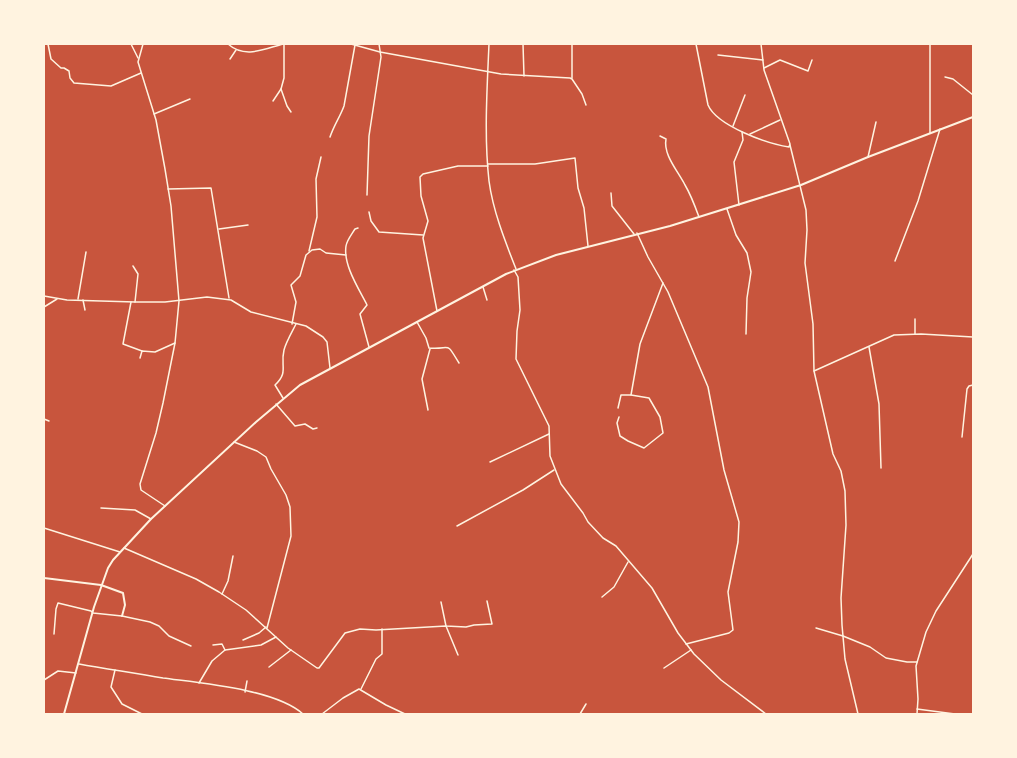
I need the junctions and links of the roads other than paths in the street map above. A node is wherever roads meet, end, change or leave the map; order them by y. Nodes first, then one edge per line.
1 (48, 44) edge
2 (131, 44) edge
3 (143, 44) edge
4 (228, 44) edge
5 (279, 44) edge
6 (284, 44) edge
7 (351, 44) edge
8 (379, 44) edge
9 (489, 44) edge
10 (522, 44) edge
11 (572, 44) edge
12 (696, 44) edge
13 (761, 44) edge
14 (930, 44) edge
15 (355, 45) edge
16 (236, 50) junction
17 (380, 52) junction
18 (718, 55) dead end
19 (138, 58) junction
20 (230, 59) dead end
21 (763, 60) junction
22 (812, 60) dead end
23 (764, 68) junction
24 (488, 71) junction
25 (141, 73) junction
26 (524, 76) junction
27 (945, 77) dead end
28 (572, 79) junction
29 (281, 89) junction
30 (745, 95) dead end
31 (973, 95) edge
32 (190, 99) dead end
33 (274, 101) dead end
34 (586, 105) dead end
35 (291, 112) dead end
36 (154, 114) junction
37 (973, 117) edge
38 (780, 120) junction
39 (876, 122) dead end
40 (733, 126) junction
41 (940, 129) junction
42 (742, 132) junction
43 (930, 133) junction
44 (749, 135) junction
45 (660, 136) dead end
46 (330, 137) dead end
47 (790, 145) junction
48 (321, 157) dead end
49 (868, 157) junction
50 (488, 165) junction
51 (801, 185) junction
52 (168, 189) junction
53 (611, 193) dead end
54 (367, 195) dead end
55 (738, 205) junction
56 (727, 209) junction
57 (369, 212) dead end
58 (698, 217) junction
59 (248, 225) dead end
60 (358, 228) dead end
61 (219, 229) junction
62 (636, 233) junction
63 (423, 235) junction
64 (588, 246) junction
65 (309, 251) junction
66 (86, 252) dead end
67 (346, 255) junction
68 (895, 261) dead end
69 (133, 266) dead end
70 (515, 270) junction
71 (663, 283) junction
72 (483, 287) junction
73 (44, 296) edge
74 (57, 299) junction
75 (229, 299) junction
76 (78, 300) junction
77 (83, 300) junction
78 (487, 300) dead end
79 (179, 301) junction
80 (131, 302) junction
81 (135, 302) junction
82 (44, 307) edge
83 (85, 310) dead end
84 (437, 311) junction
85 (915, 319) dead end
86 (417, 322) junction
87 (292, 324) junction
88 (296, 324) junction
89 (746, 334) dead end
90 (914, 334) junction
91 (973, 337) edge
92 (176, 343) junction
93 (370, 347) junction
94 (869, 347) junction
95 (430, 348) junction
96 (142, 351) junction
97 (140, 358) dead end
98 (459, 363) dead end
99 (330, 368) junction
100 (814, 370) junction
101 (973, 385) edge
102 (631, 395) junction
103 (283, 398) junction
104 (276, 404) junction
105 (618, 408) dead end
106 (428, 410) dead end
107 (619, 417) dead end
108 (44, 419) edge
109 (49, 421) dead end
110 (317, 428) dead end
111 (549, 434) junction
112 (962, 437) dead end
113 (234, 442) junction
114 (490, 462) dead end
115 (881, 468) dead end
116 (554, 470) junction
117 (165, 506) junction
118 (101, 508) dead end
119 (151, 519) junction
120 (457, 526) dead end
121 (44, 528) edge
122 (124, 548) junction
123 (120, 552) junction
124 (973, 554) edge
125 (233, 556) dead end
126 (628, 562) junction
127 (44, 578) edge
128 (101, 585) junction
129 (222, 594) junction
130 (602, 597) dead end
131 (487, 601) dead end
132 (441, 602) dead end
133 (93, 613) junction
134 (122, 616) junction
135 (446, 626) junction
136 (266, 628) junction
137 (816, 628) dead end
138 (382, 629) junction
139 (54, 634) dead end
140 (843, 636) junction
141 (276, 637) junction
142 (243, 640) dead end
143 (686, 644) junction
144 (213, 645) dead end
145 (191, 646) dead end
146 (225, 650) junction
147 (291, 650) junction
148 (691, 650) junction
149 (458, 655) dead end
150 (917, 662) junction
151 (79, 664) junction
152 (269, 667) dead end
153 (664, 668) dead end
154 (115, 670) junction
155 (76, 672) junction
156 (44, 680) edge
157 (248, 681) dead end
158 (199, 683) junction
159 (361, 689) junction
160 (246, 692) junction
161 (586, 704) dead end
162 (917, 709) junction
163 (396, 710) junction
164 (64, 714) edge
165 (142, 714) edge
166 (303, 714) edge
167 (322, 714) edge
168 (397, 714) edge
169 (405, 714) edge
170 (580, 714) edge
171 (766, 714) edge
172 (858, 714) edge
173 (917, 714) edge
174 (955, 714) edge

1 - 25 street
2 - 19 street
3 - 19 street
4 - 16 street
5 - 6 street
5 - 16 street
6 - 29 street
7 - 15 street
8 - 17 street
9 - 24 street
10 - 26 street
11 - 28 street
12 - 40 street
13 - 21 street
14 - 43 street
15 - 17 street
15 - 46 street
16 - 20 street
17 - 24 street
17 - 54 street
18 - 21 street
19 - 25 street
21 - 23 street
22 - 23 street
23 - 38 street
24 - 26 street
24 - 50 street
25 - 36 street
26 - 28 street
27 - 31 street
28 - 34 street
29 - 33 street
29 - 35 street
30 - 40 street
32 - 36 street
36 - 52 street
37 - 41 main road
38 - 44 street
38 - 47 street
39 - 49 street
40 - 42 street
41 - 43 main road
41 - 68 street
42 - 44 street
42 - 55 street
43 - 49 main road
44 - 47 street
45 - 58 street
47 - 51 street
48 - 65 street
49 - 51 main road
50 - 63 street
50 - 64 street
50 - 70 street
51 - 55 main road
51 - 100 street
52 - 61 street
52 - 79 street
53 - 62 street
55 - 56 main road
56 - 58 main road
56 - 89 street
57 - 63 street
58 - 62 main road
59 - 61 street
60 - 67 street
61 - 75 street
62 - 64 main road
62 - 71 street
63 - 84 street
64 - 70 main road
65 - 67 street
65 - 87 street
66 - 76 street
67 - 93 street
69 - 81 street
70 - 72 main road
70 - 111 street
71 - 102 street
71 - 143 street
72 - 78 street
72 - 84 main road
73 - 74 street
74 - 76 street
74 - 82 street
75 - 79 street
75 - 87 street
76 - 77 street
77 - 80 street
77 - 83 street
79 - 81 street
79 - 92 street
80 - 81 street
80 - 96 street
84 - 86 main road
85 - 90 street
86 - 93 main road
86 - 95 street
87 - 88 street
88 - 99 street
88 - 103 street
90 - 91 street
90 - 94 street
92 - 96 street
92 - 117 street
93 - 99 main road
94 - 100 street
94 - 115 street
95 - 98 street
95 - 106 street
96 - 97 street
99 - 103 main road
100 - 140 street
101 - 112 street
102 - 105 street
102 - 107 street
103 - 104 main road
104 - 110 street
104 - 113 main road
108 - 109 street
111 - 114 street
111 - 116 street
113 - 117 main road
113 - 136 street
116 - 120 street
116 - 126 street
117 - 119 main road
118 - 119 street
119 - 122 main road
121 - 123 street
122 - 123 main road
122 - 129 street
123 - 128 main road
124 - 150 street
125 - 129 street
126 - 130 street
126 - 143 street
127 - 128 main road
128 - 133 main road
128 - 134 main road
129 - 136 street
131 - 135 street
132 - 135 street
133 - 134 street
133 - 139 street
133 - 151 main road
134 - 145 street
135 - 138 street
135 - 149 street
136 - 141 street
136 - 142 street
137 - 140 street
138 - 147 street
138 - 159 street
140 - 150 street
140 - 172 street
141 - 146 street
141 - 147 street
143 - 148 street
144 - 146 street
146 - 158 street
147 - 152 street
148 - 153 street
148 - 171 street
150 - 162 street
151 - 154 street
151 - 155 main road
154 - 158 street
154 - 165 street
155 - 156 street
155 - 164 main road
157 - 160 street
158 - 160 street
159 - 163 street
159 - 167 street
160 - 166 street
161 - 170 street
162 - 173 street
162 - 174 street
163 - 168 street
163 - 169 street

